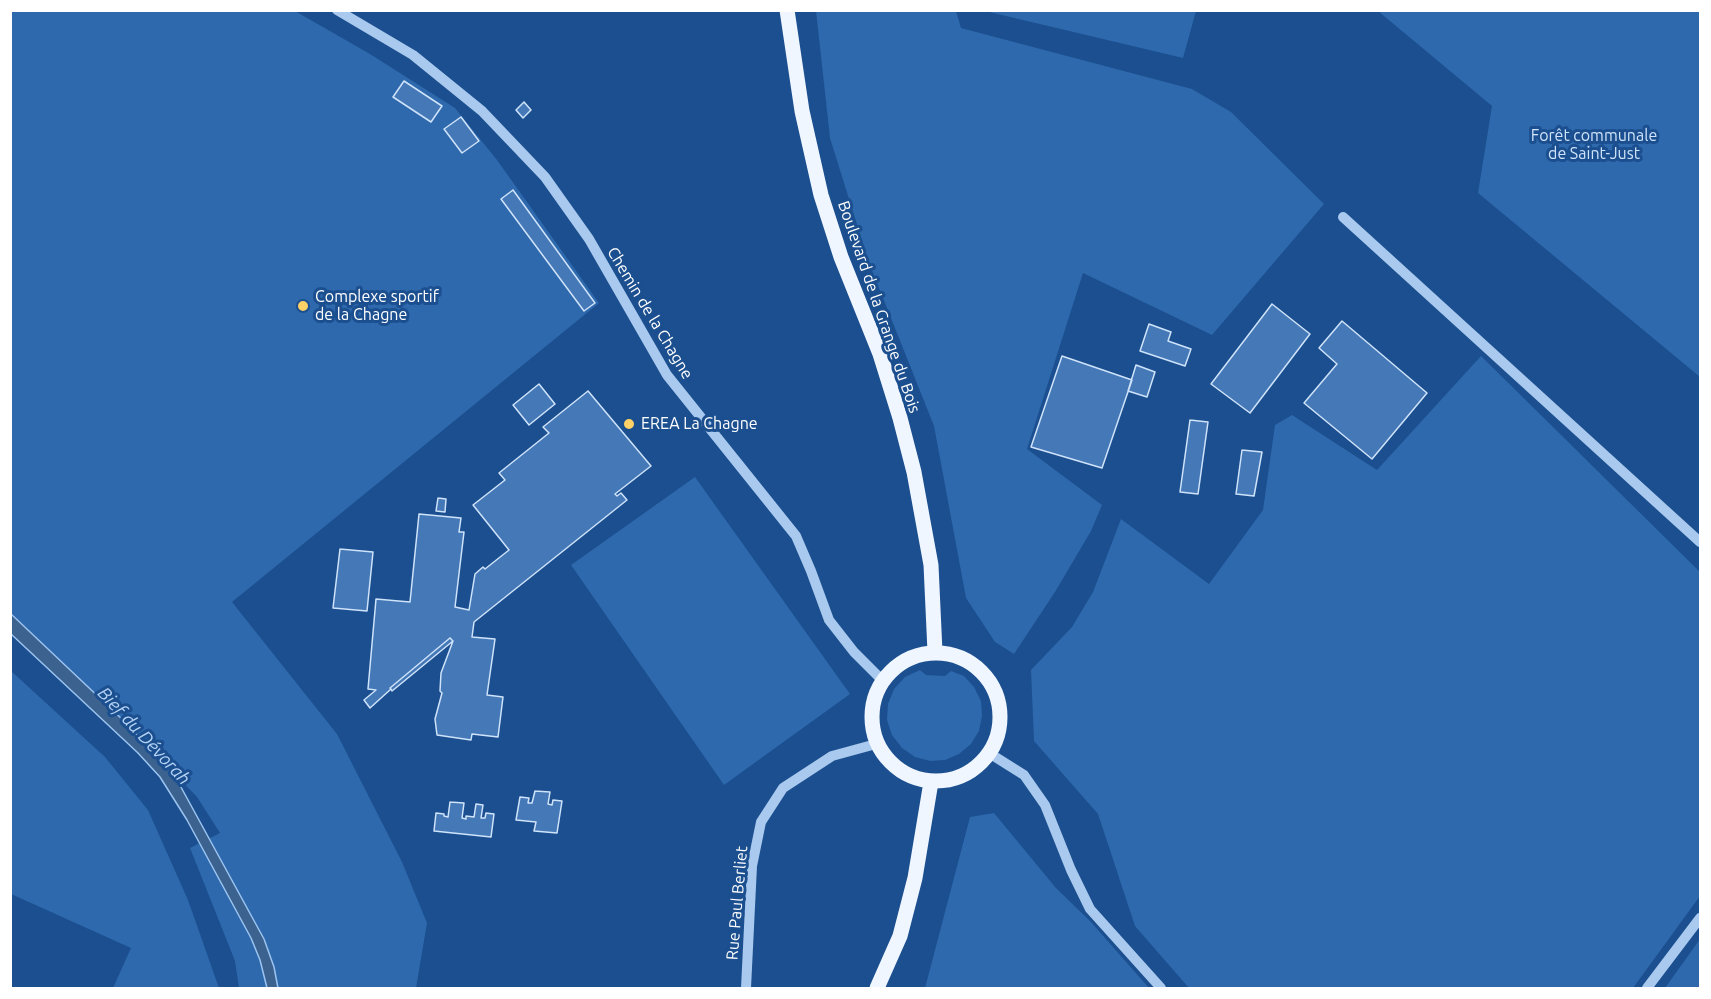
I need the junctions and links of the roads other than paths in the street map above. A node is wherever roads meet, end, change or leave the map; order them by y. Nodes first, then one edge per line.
1 (337, 10) edge
2 (787, 10) edge
3 (1343, 217) dead end
4 (1701, 542) edge
5 (935, 652) junction
6 (882, 680) junction
7 (876, 744) junction
8 (989, 753) junction
9 (931, 782) junction
10 (1701, 918) edge
11 (746, 988) edge
12 (877, 988) edge
13 (1161, 988) edge
14 (1647, 988) edge

1 - 6 street, Chemin de la Chagne
2 - 5 main road, Boulevard de la Grange du Bois
3 - 4 street
5 - 6 main road
5 - 8 main road
6 - 7 main road
7 - 9 main road
7 - 11 street, Rue Paul Berliet
8 - 9 main road
8 - 13 street
9 - 12 main road
10 - 14 street

